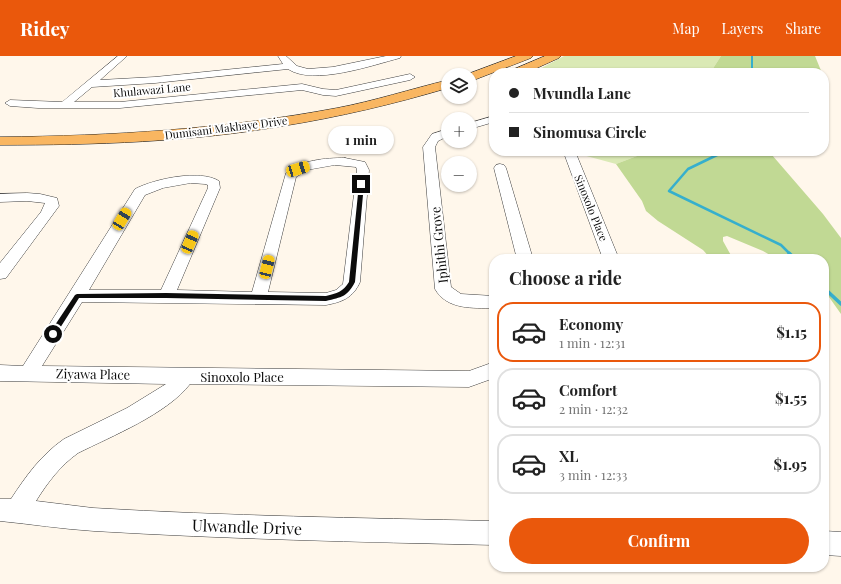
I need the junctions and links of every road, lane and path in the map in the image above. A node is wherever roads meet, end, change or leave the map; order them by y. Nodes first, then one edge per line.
1 (123, 56) edge
2 (398, 56) edge
3 (527, 56) edge
4 (555, 56) edge
5 (285, 57) edge
6 (290, 66) junction
7 (494, 68) edge
8 (527, 68) edge
9 (489, 70) edge
10 (477, 74) edge
11 (410, 77) dead end
12 (489, 83) edge
13 (89, 84) junction
14 (441, 86) edge
15 (477, 87) edge
16 (441, 98) edge
17 (10, 103) dead end
18 (63, 106) junction
19 (489, 120) edge
20 (477, 124) edge
21 (441, 135) edge
22 (0, 141) edge
23 (0, 154) edge
24 (571, 156) dead end
25 (500, 168) dead end
26 (0, 198) edge
27 (524, 254) edge
28 (609, 254) edge
29 (0, 274) edge
30 (77, 296) junction
31 (166, 296) junction
32 (259, 297) junction
33 (489, 302) edge
34 (0, 372) edge
35 (489, 372) edge
36 (28, 373) junction
37 (186, 376) junction
38 (9, 511) edge
39 (489, 533) edge
40 (829, 543) edge
41 (841, 544) edge

1 - 13 street
2 - 6 street
3 - 7 main road
4 - 8 main road
5 - 6 street
6 - 13 street
9 - 10 main road
11 - 18 street, Khulawazi Lane
12 - 15 main road
13 - 18 street
14 - 22 main road, Dumisani Makhaye Drive
16 - 23 main road, Dumisani Makhaye Drive
17 - 18 street, Khulawazi Lane
19 - 20 street
21 - 33 street, Iphithi Grove
24 - 28 street, Sinoxolo Place
25 - 27 street
26 - 29 street
30 - 31 street
30 - 31 street
30 - 36 street
31 - 32 street
32 - 32 street
34 - 36 street, Ziyawa Place
35 - 37 street, Sinoxolo Place
36 - 37 street, Ziyawa Place
37 - 38 street, Sinoxolo Place
38 - 39 street, Ulwandle Drive
40 - 41 street

